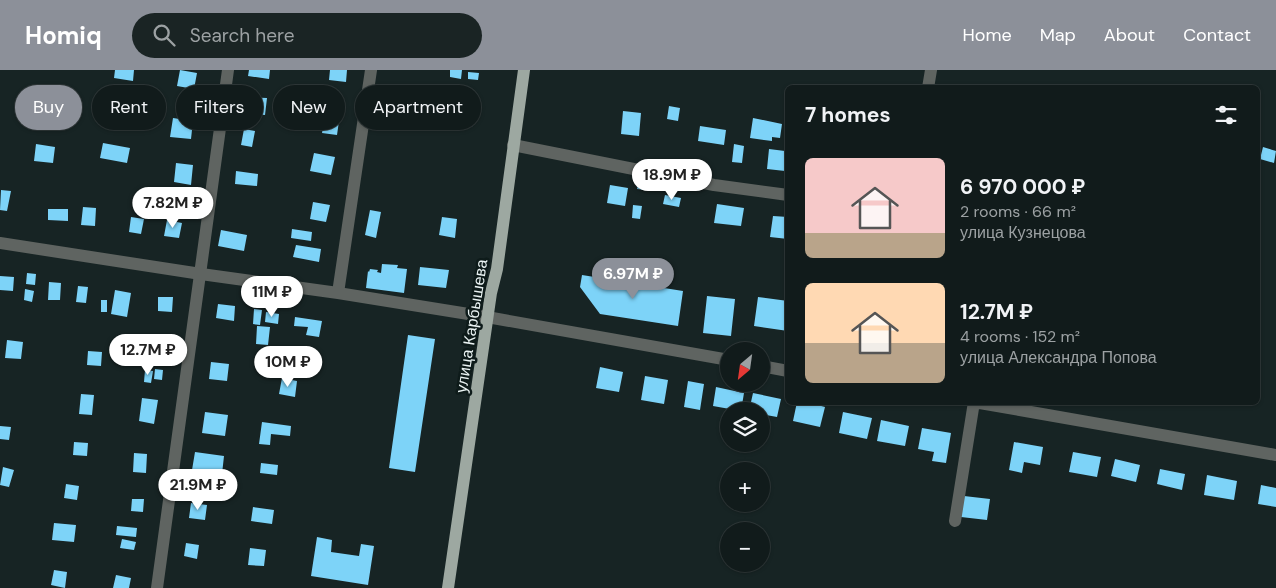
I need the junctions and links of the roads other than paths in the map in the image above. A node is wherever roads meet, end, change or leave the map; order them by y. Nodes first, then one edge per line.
1 (228, 70) edge
2 (371, 70) edge
3 (524, 70) edge
4 (931, 70) edge
5 (928, 85) edge
6 (513, 146) junction
7 (785, 195) edge
8 (0, 243) edge
9 (201, 274) junction
10 (338, 293) junction
11 (487, 317) junction
12 (720, 358) edge
13 (770, 368) edge
14 (785, 370) edge
15 (974, 405) edge
16 (991, 405) edge
17 (1276, 455) edge
18 (954, 522) dead end
19 (157, 588) edge
20 (448, 588) edge

1 - 9 street
2 - 10 street
3 - 6 main road, улица Карбышева
4 - 5 street
6 - 7 street
6 - 11 main road, улица Карбышева
8 - 9 street
9 - 10 street
9 - 19 street
10 - 11 street
11 - 12 street
11 - 20 main road, улица Карбышева
13 - 14 street
15 - 18 street
16 - 17 street

